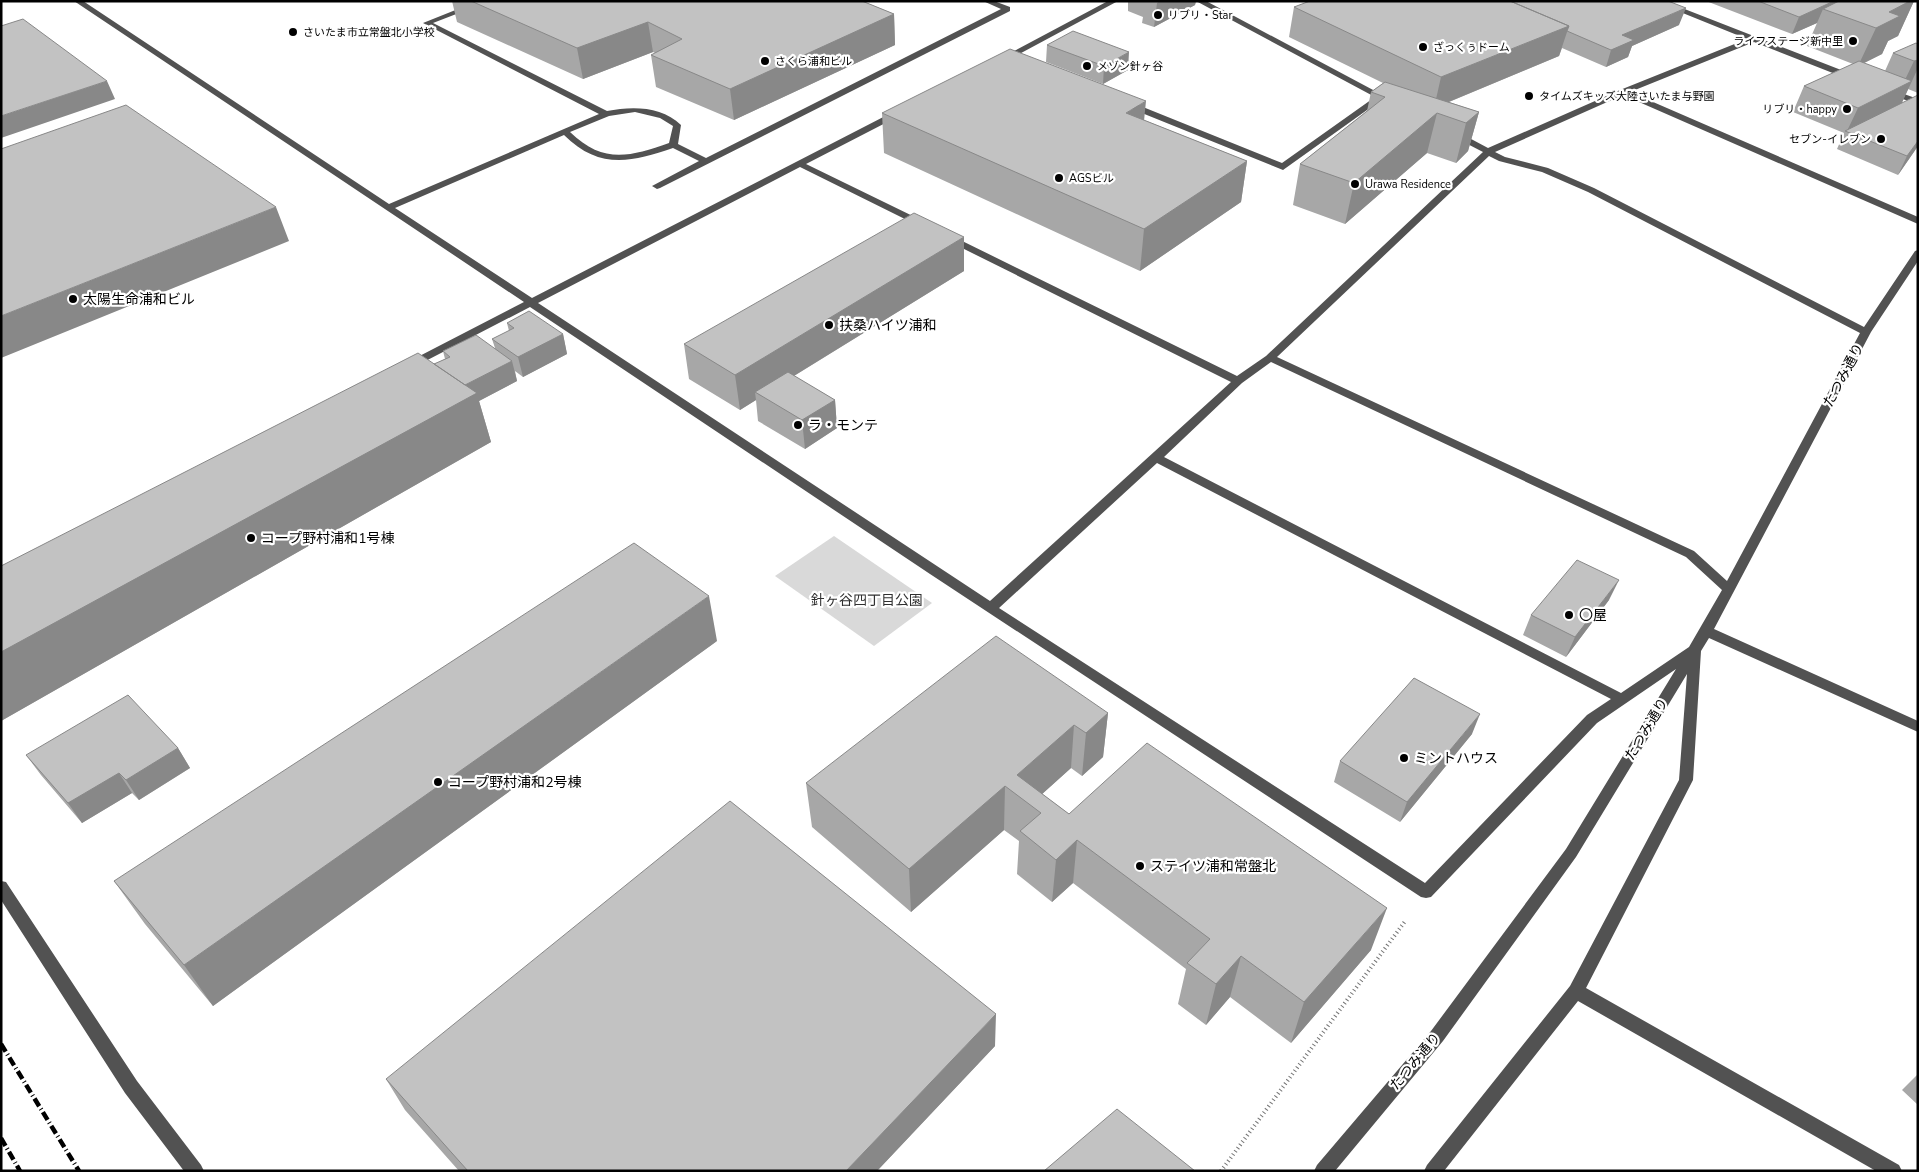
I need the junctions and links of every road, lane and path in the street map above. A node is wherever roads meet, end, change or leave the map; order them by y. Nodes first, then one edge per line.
1 (78, 1) edge
2 (486, 1) edge
3 (987, 1) edge
4 (1114, 1) edge
5 (1200, 1) edge
6 (1657, 1) edge
7 (1753, 39) junction
8 (992, 64) edge
9 (1863, 81) edge
10 (1881, 88) edge
11 (1622, 92) junction
12 (1380, 97) junction
13 (1119, 100) edge
14 (1918, 102) edge
15 (1397, 105) edge
16 (905, 110) edge
17 (606, 114) junction
18 (1447, 130) edge
19 (564, 131) junction
20 (673, 145) junction
21 (1489, 152) junction
22 (706, 161) junction
23 (800, 164) junction
24 (657, 186) dead end
25 (387, 208) junction
26 (1918, 221) edge
27 (1918, 254) edge
28 (530, 303) junction
29 (1866, 332) junction
30 (1270, 358) junction
31 (405, 368) edge
32 (1238, 381) junction
33 (1156, 458) junction
34 (1729, 590) junction
35 (991, 608) junction
36 (1706, 631) junction
37 (1695, 650) junction
38 (1622, 699) junction
39 (1918, 727) edge
40 (1, 887) edge
41 (1426, 892) junction
42 (1576, 991) junction
43 (195, 1171) edge
44 (1221, 1171) edge
45 (1323, 1171) edge
46 (1433, 1171) edge
47 (1893, 1171) edge

1 - 25 street
2 - 17 street
3 - 22 street
4 - 8 street
5 - 12 street
6 - 7 street
7 - 9 street
7 - 11 street
10 - 14 street
11 - 21 street
11 - 26 street
12 - 13 street
12 - 15 street
16 - 23 street
17 - 19 street
17 - 20 street
18 - 21 street
19 - 20 street
19 - 25 street
20 - 22 street
21 - 29 street
21 - 30 street
22 - 24 street
23 - 28 street
23 - 32 street
25 - 28 street
27 - 29 street, たつみ通り
28 - 31 street
28 - 35 street
29 - 34 street, たつみ通り
30 - 32 street
30 - 34 street
32 - 33 street
33 - 35 street
33 - 38 street
34 - 36 street, たつみ通り
35 - 41 street
36 - 37 street, たつみ通り
36 - 39 street
37 - 38 street
37 - 42 street
37 - 45 street, たつみ通り
38 - 41 street
40 - 43 street
41 - 44 path
42 - 46 street
42 - 47 street

